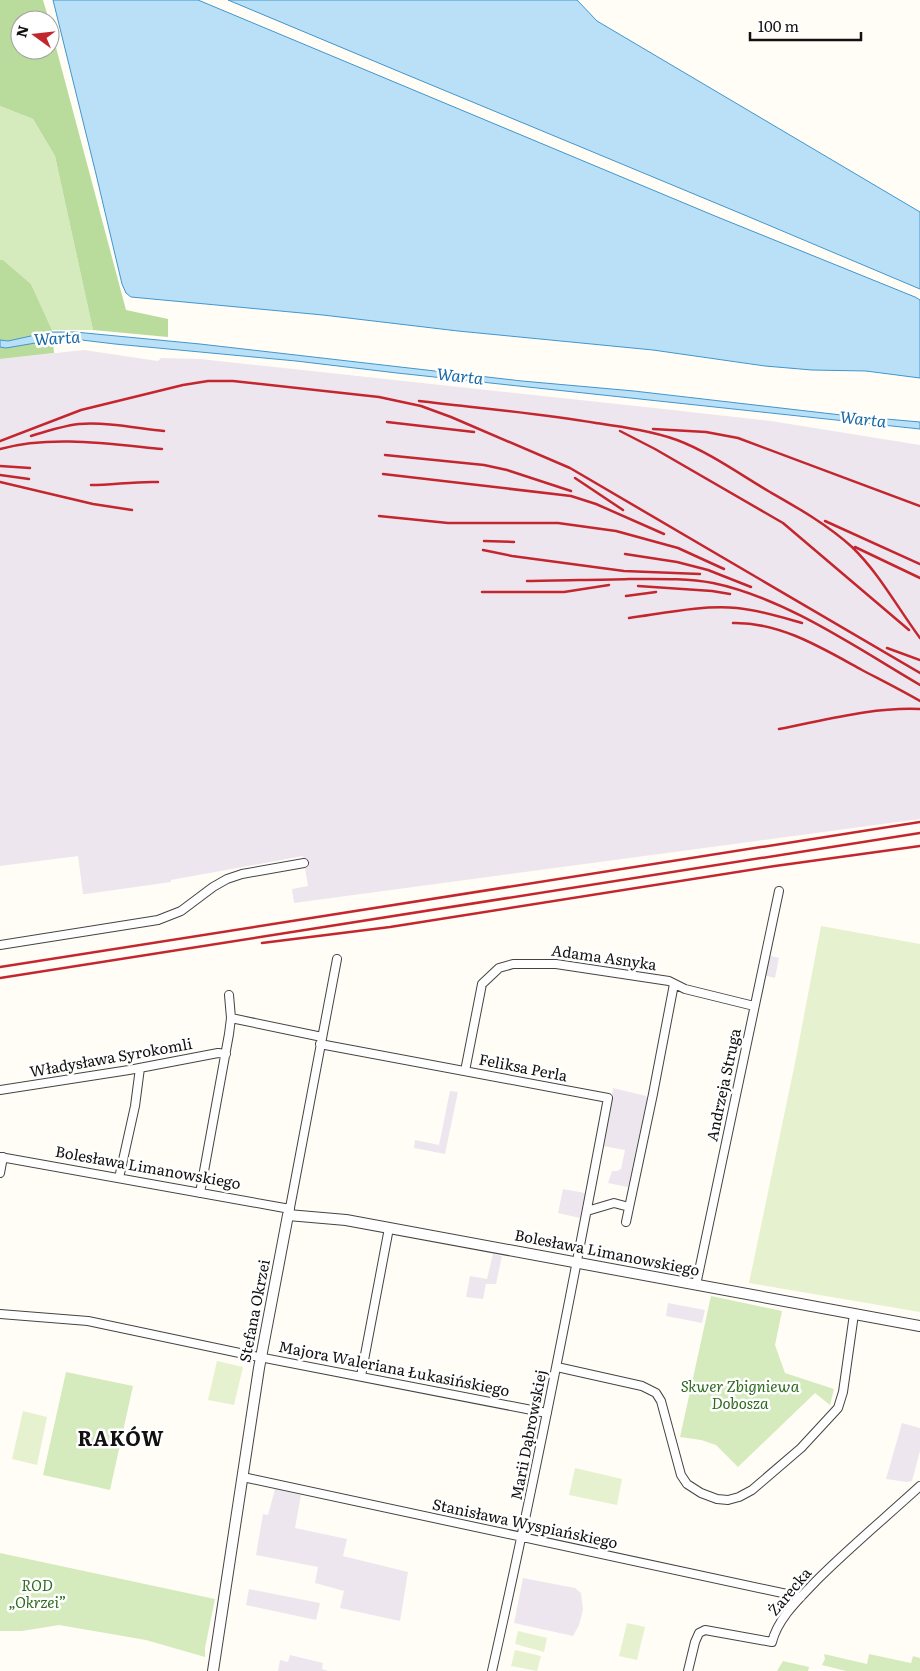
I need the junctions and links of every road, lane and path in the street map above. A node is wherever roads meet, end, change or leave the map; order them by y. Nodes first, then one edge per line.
1 (304, 863) dead end
2 (779, 891) dead end
3 (0, 945) edge
4 (337, 960) dead end
5 (674, 984) junction
6 (229, 996) dead end
7 (754, 1006) junction
8 (231, 1018) junction
9 (321, 1040) junction
10 (226, 1054) junction
11 (140, 1068) junction
12 (465, 1071) junction
13 (0, 1090) edge
14 (2, 1157) edge
15 (0, 1173) edge
16 (119, 1178) junction
17 (200, 1193) junction
18 (629, 1207) junction
19 (587, 1210) junction
20 (289, 1212) junction
21 (626, 1222) dead end
22 (389, 1228) junction
23 (577, 1262) junction
24 (696, 1285) junction
25 (0, 1314) edge
26 (854, 1314) junction
27 (920, 1326) edge
28 (261, 1357) junction
29 (557, 1366) junction
30 (361, 1376) junction
31 (547, 1413) junction
32 (243, 1477) junction
33 (920, 1486) edge
34 (522, 1537) junction
35 (800, 1597) junction
36 (213, 1671) edge
37 (492, 1671) edge
38 (688, 1671) edge

1 - 3 street
2 - 7 street, Andrzeja Struga
4 - 9 street, Stefana Okrzei
5 - 7 street, Adama Asnyka
5 - 12 street, Adama Asnyka
5 - 18 street
6 - 8 street
7 - 24 street, Andrzeja Struga
8 - 9 street, Feliksa Perla
8 - 10 street
9 - 12 street, Feliksa Perla
9 - 20 street, Stefana Okrzei
10 - 11 street, Władysława Syrokomli
10 - 17 street
11 - 13 street, Władysława Syrokomli
11 - 16 street
12 - 19 street, Feliksa Perla
14 - 15 street
14 - 16 street, Bolesława Limanowskiego
16 - 17 street, Bolesława Limanowskiego
17 - 20 street, Bolesława Limanowskiego
18 - 19 street
18 - 21 street
19 - 23 street, Feliksa Perla
20 - 22 street, Bolesława Limanowskiego
20 - 28 street, Stefana Okrzei
22 - 23 street, Bolesława Limanowskiego
22 - 30 street
23 - 24 street, Bolesława Limanowskiego
23 - 29 street, Marii Dąbrowskiej
24 - 26 street, Bolesława Limanowskiego
25 - 28 street, Majora Waleriana Łukasińskiego
26 - 27 street, Bolesława Limanowskiego
26 - 29 street
28 - 30 street, Majora Waleriana Łukasińskiego
28 - 32 street, Stefana Okrzei
29 - 31 street, Marii Dąbrowskiej
30 - 31 street, Majora Waleriana Łukasińskiego
31 - 34 street, Marii Dąbrowskiej
32 - 34 street, Stanisława Wyspiańskiego
32 - 36 street, Stefana Okrzei
33 - 35 street, Żarecka
34 - 35 street, Stanisława Wyspiańskiego
34 - 37 street, Marii Dąbrowskiej
35 - 38 street, Żarecka

